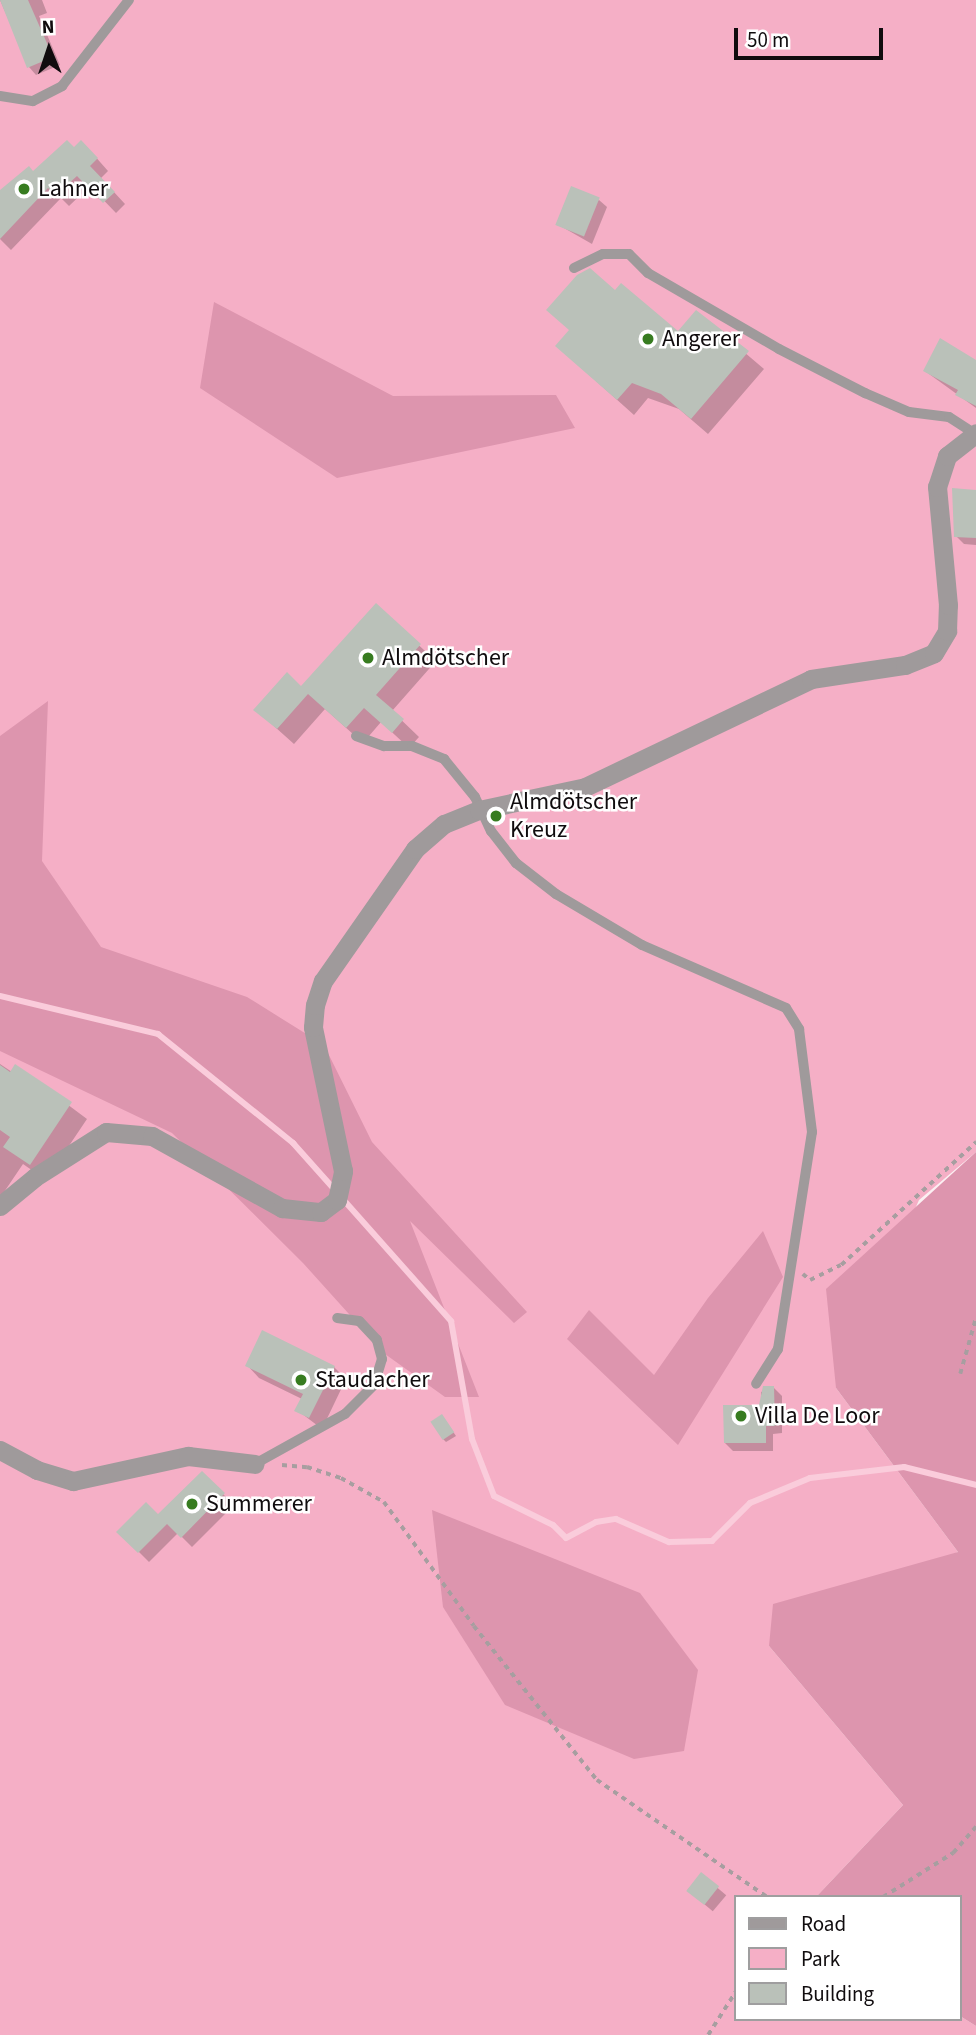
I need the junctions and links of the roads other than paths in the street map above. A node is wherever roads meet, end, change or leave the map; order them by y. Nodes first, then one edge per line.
1 (129, 0) edge
2 (0, 96) edge
3 (574, 268) dead end
4 (976, 433) edge
5 (356, 736) dead end
6 (479, 810) junction
7 (0, 1206) edge
8 (337, 1318) dead end
9 (756, 1384) dead end
10 (0, 1450) edge
11 (255, 1464) joint

1 - 2 lane
3 - 4 lane
4 - 6 street
5 - 6 lane
6 - 7 street
6 - 9 lane
8 - 11 lane
10 - 11 street

